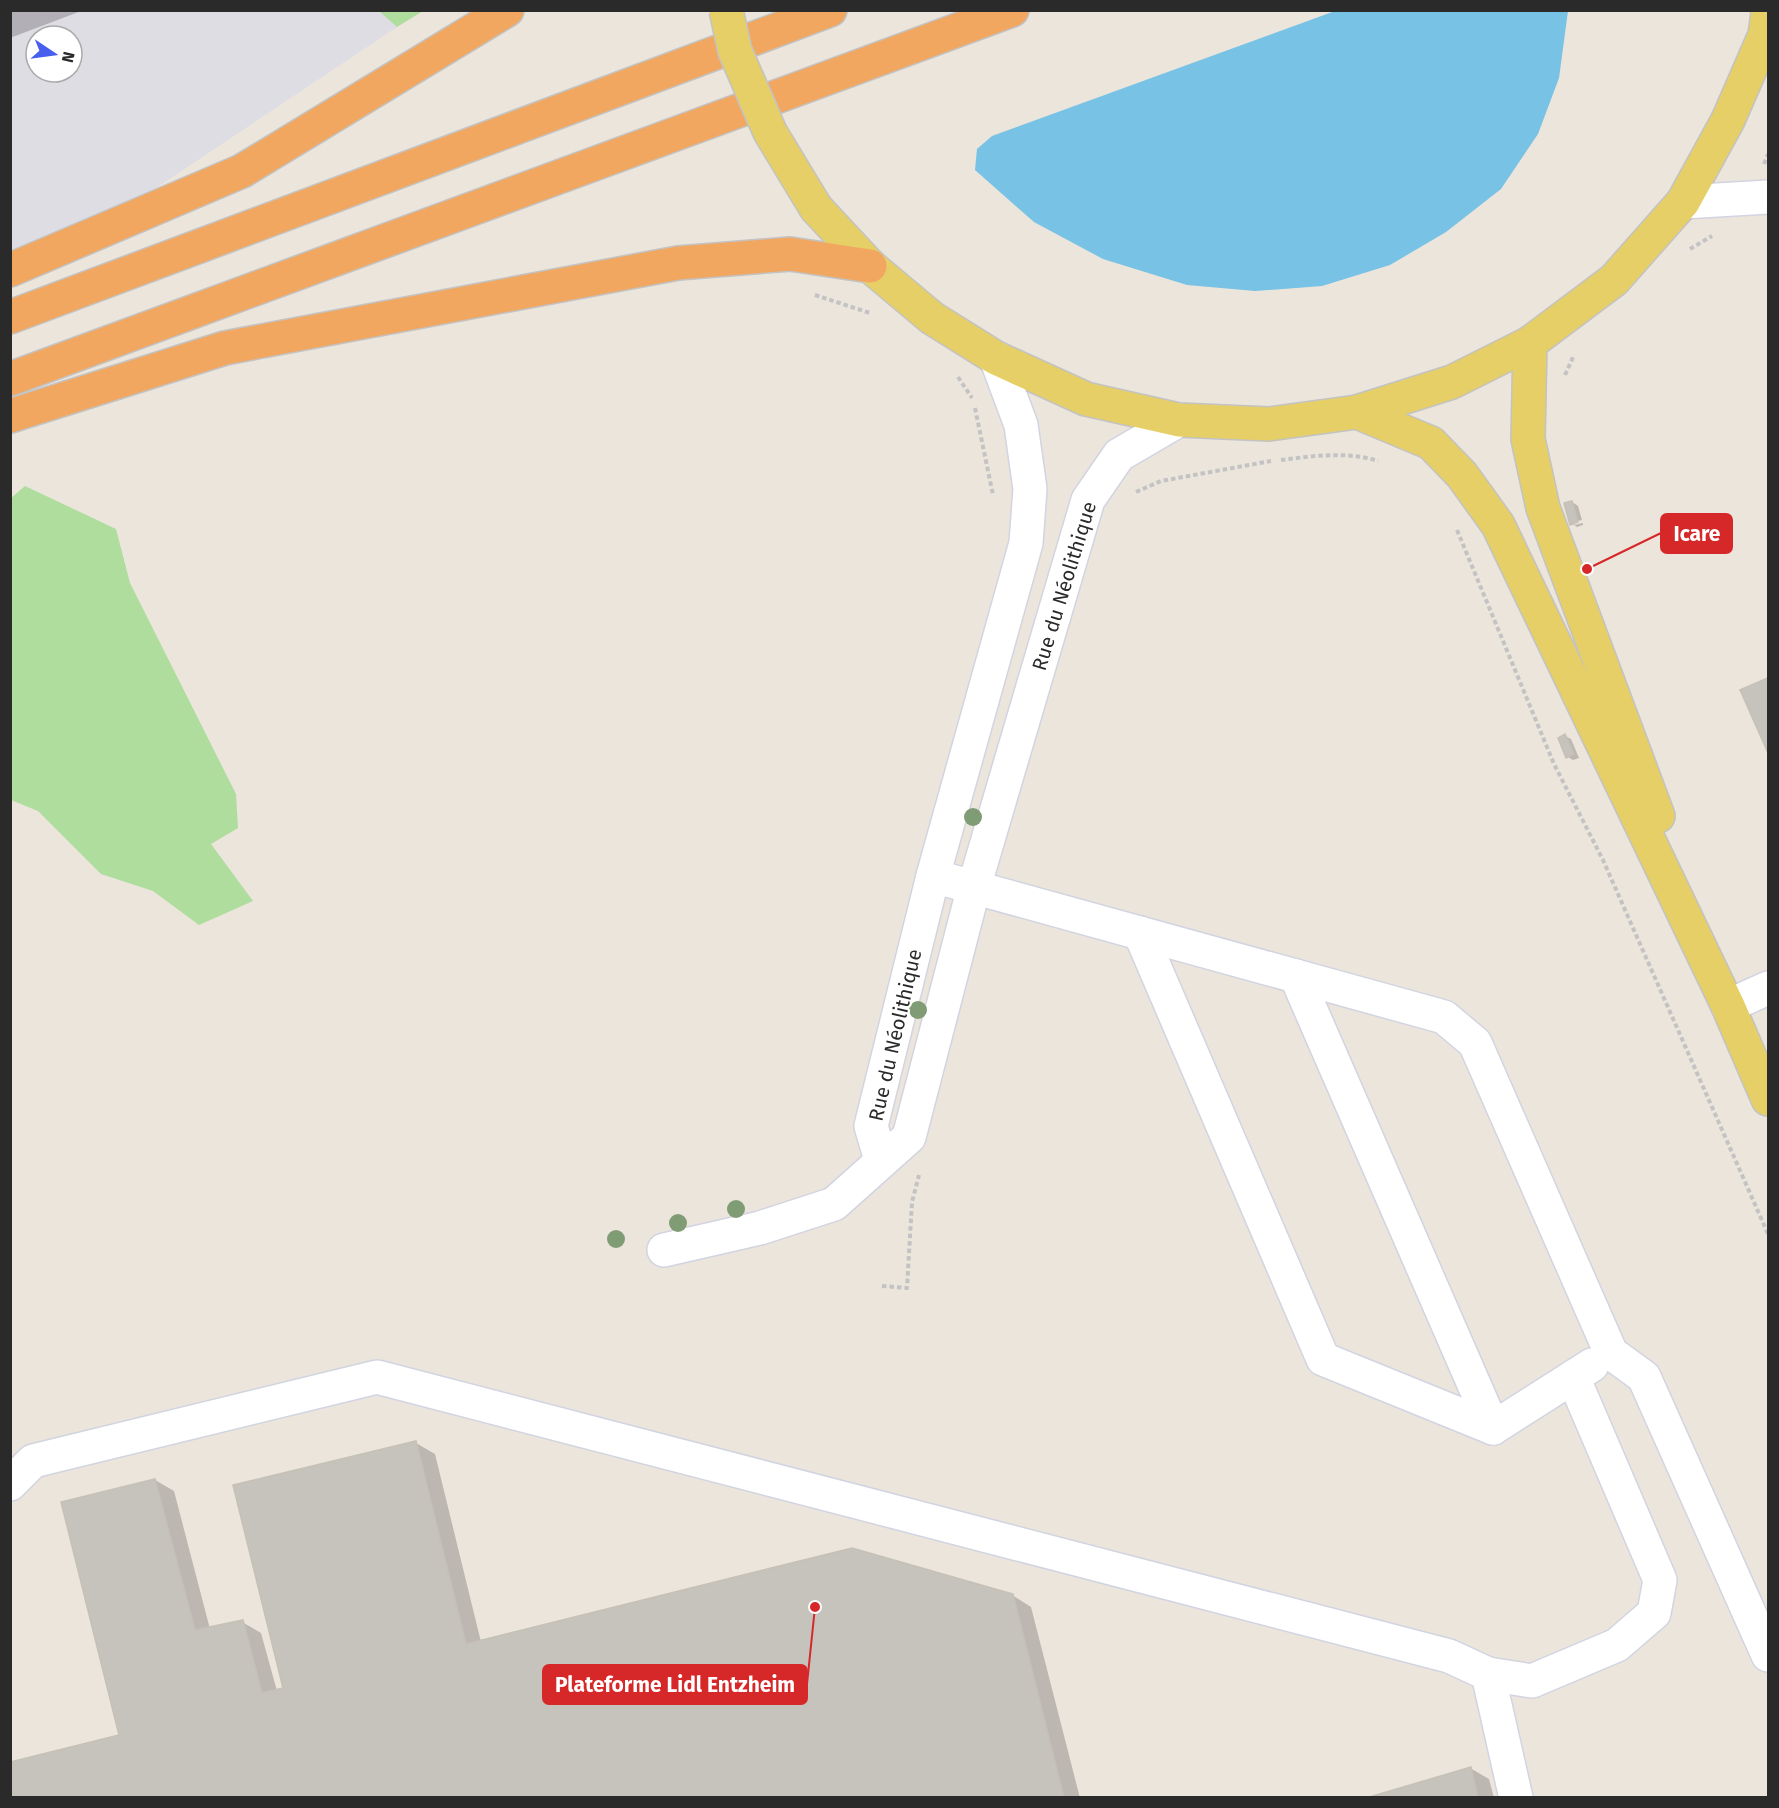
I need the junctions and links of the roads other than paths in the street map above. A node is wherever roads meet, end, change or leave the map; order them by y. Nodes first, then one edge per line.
1 (507, 10) edge
2 (726, 10) edge
3 (830, 10) edge
4 (1012, 10) edge
5 (1767, 31) edge
6 (1768, 197) edge
7 (1683, 202) junction
8 (870, 266) junction
9 (10, 270) edge
10 (10, 317) edge
11 (1530, 343) junction
12 (996, 358) junction
13 (10, 379) edge
14 (1357, 412) junction
15 (10, 416) edge
16 (1179, 420) junction
17 (933, 876) junction
18 (974, 887) junction
19 (1140, 933) junction
20 (1296, 976) junction
21 (1768, 988) edge
22 (1728, 1006) junction
23 (1768, 1099) edge
24 (881, 1160) junction
25 (664, 1250) dead end
26 (1611, 1353) junction
27 (1573, 1377) junction
28 (1493, 1428) junction
29 (10, 1484) edge
30 (1768, 1655) edge
31 (1488, 1674) junction
32 (1516, 1797) edge

1 - 9 highway
2 - 8 main road, bridge
3 - 10 highway
4 - 13 highway
5 - 7 main road
6 - 7 street
7 - 11 main road
8 - 12 main road
8 - 15 highway
11 - 14 main road
11 - 22 main road
12 - 16 main road
12 - 17 street, Rue du Néolithique
14 - 16 main road
14 - 22 main road
16 - 18 street, Rue du Néolithique
17 - 18 street
17 - 24 street, Rue du Néolithique
18 - 19 street
18 - 24 street, Rue du Néolithique
19 - 20 street
19 - 28 street
20 - 26 street
20 - 28 street
21 - 22 street
22 - 23 main road
24 - 25 street
26 - 27 street
26 - 30 street
27 - 28 street
27 - 31 street
29 - 31 street
31 - 32 street

